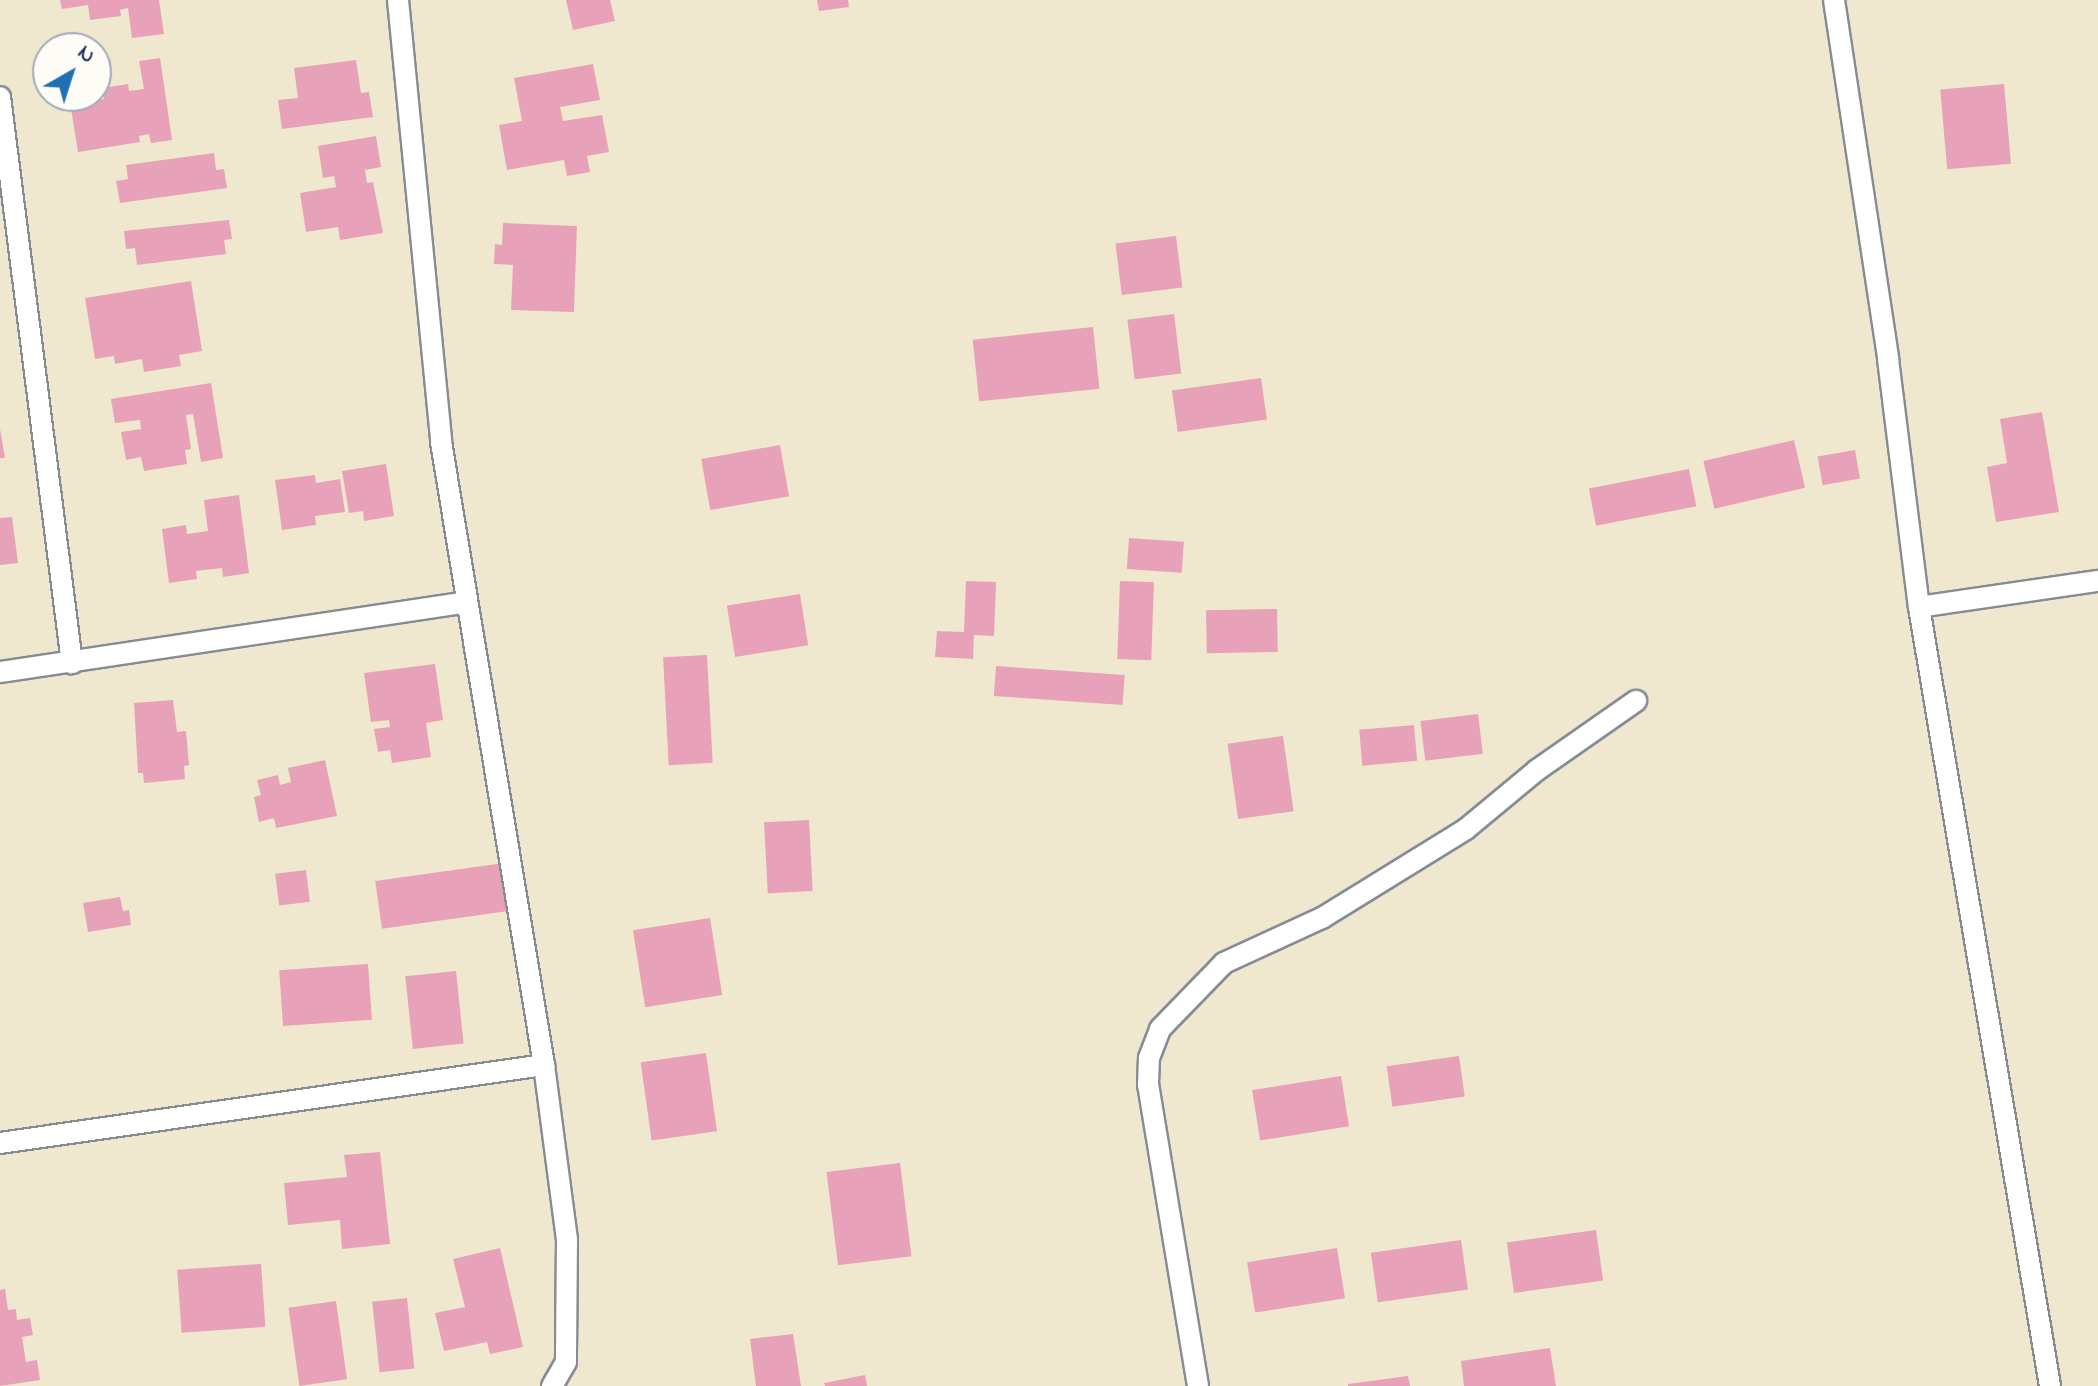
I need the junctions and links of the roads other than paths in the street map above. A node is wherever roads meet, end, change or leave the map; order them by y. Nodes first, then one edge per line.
1 (398, 0) edge
2 (1834, 0) edge
3 (0, 97) edge
4 (2098, 581) edge
5 (467, 602) junction
6 (1919, 607) junction
7 (72, 663) junction
8 (0, 672) edge
9 (1636, 701) dead end
10 (544, 1065) junction
11 (0, 1143) edge
12 (552, 1386) edge
13 (1198, 1386) edge
14 (2050, 1386) edge

1 - 5 street
2 - 6 street
3 - 7 street
4 - 6 street
5 - 7 street
5 - 10 street
6 - 14 street
7 - 8 street
9 - 13 street
10 - 11 street
10 - 12 street

